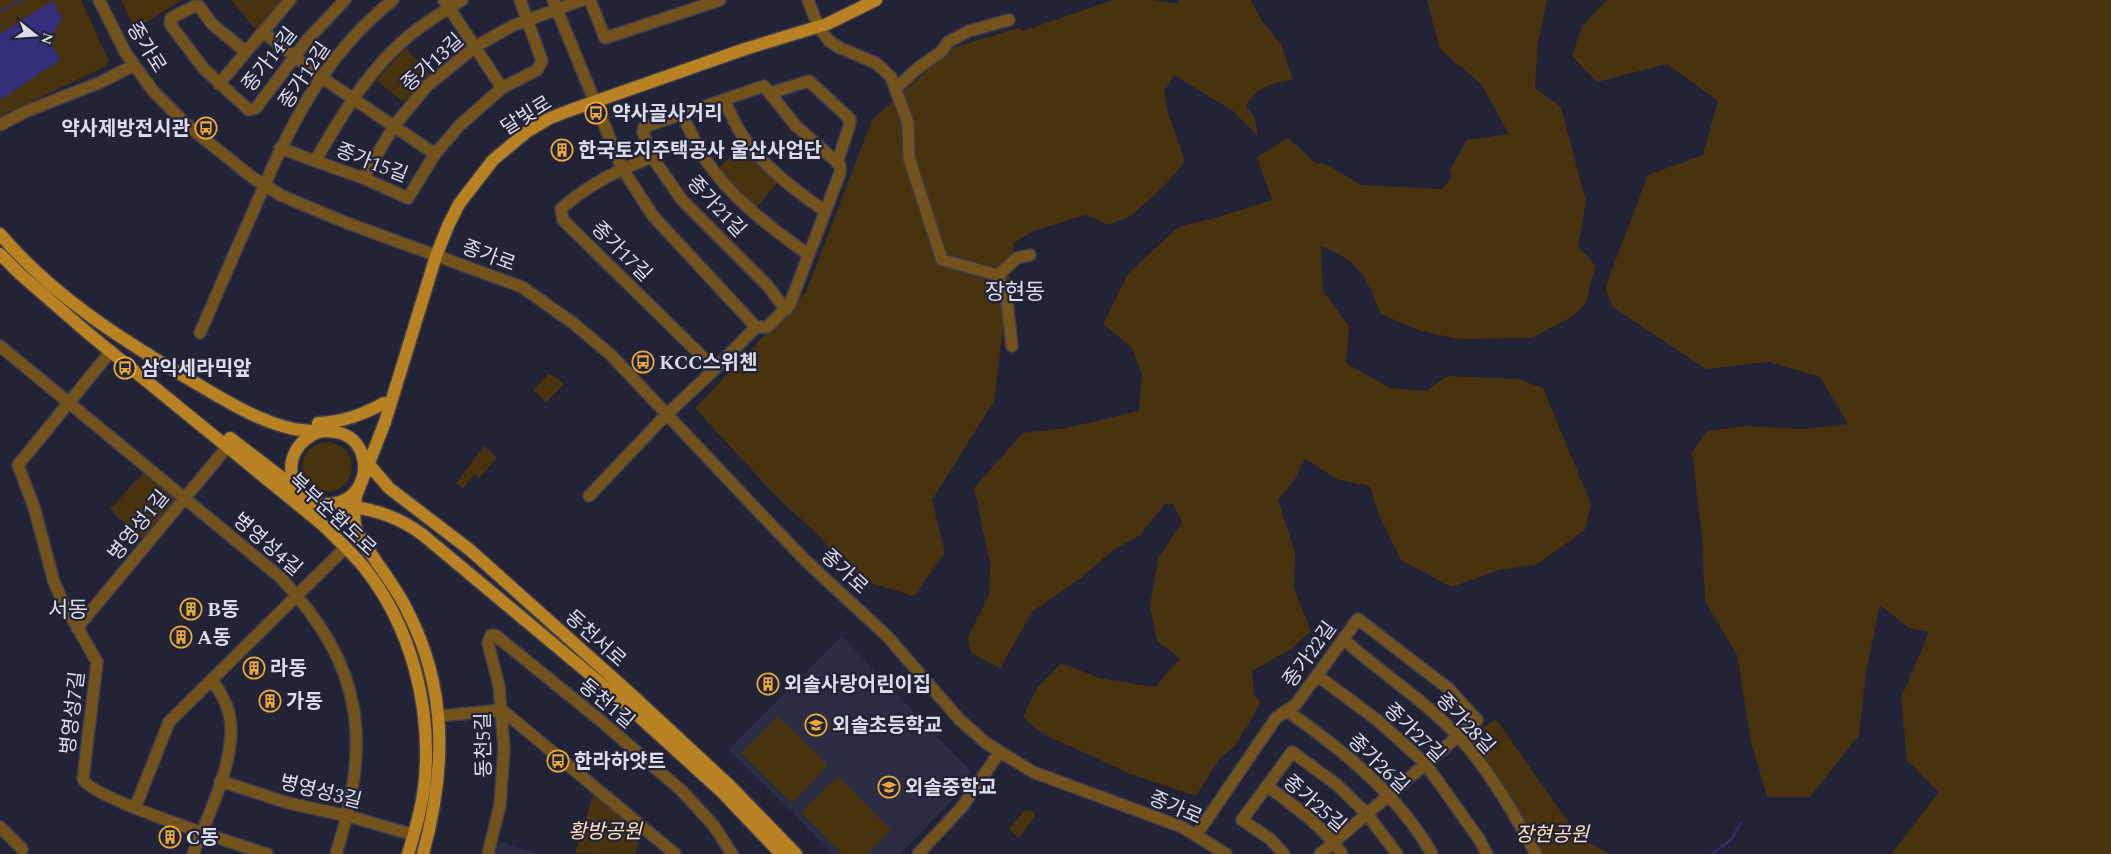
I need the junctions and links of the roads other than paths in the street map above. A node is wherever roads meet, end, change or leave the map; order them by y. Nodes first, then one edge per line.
1 (98, 0) edge
2 (290, 0) edge
3 (345, 0) edge
4 (393, 0) edge
5 (462, 0) edge
6 (520, 0) edge
7 (582, 0) edge
8 (590, 0) edge
9 (680, 0) edge
10 (720, 0) edge
11 (808, 0) edge
12 (876, 0) edge
13 (446, 4) edge
14 (555, 4) edge
15 (684, 11) junction
16 (1009, 20) dead end
17 (528, 21) junction
18 (818, 26) junction
19 (263, 32) junction
20 (475, 47) junction
21 (246, 52) junction
22 (294, 57) junction
23 (134, 65) junction
24 (320, 76) junction
25 (218, 84) junction
26 (502, 88) junction
27 (895, 89) junction
28 (770, 93) junction
29 (352, 99) junction
30 (724, 100) junction
31 (594, 102) junction
32 (682, 115) junction
33 (0, 125) edge
34 (394, 126) junction
35 (280, 148) junction
36 (435, 154) junction
37 (652, 157) junction
38 (315, 161) junction
39 (838, 164) junction
40 (622, 168) junction
41 (363, 178) junction
42 (264, 184) junction
43 (825, 211) junction
44 (0, 234) edge
45 (0, 254) edge
46 (809, 255) junction
47 (1030, 255) dead end
48 (436, 256) junction
49 (998, 275) junction
50 (786, 310) junction
51 (756, 327) junction
52 (200, 333) dead end
53 (89, 334) junction
54 (0, 346) edge
55 (1012, 346) dead end
56 (111, 351) junction
57 (715, 369) junction
58 (395, 387) junction
59 (384, 403) junction
60 (68, 404) junction
61 (666, 415) junction
62 (258, 417) junction
63 (326, 431) junction
64 (228, 446) junction
65 (366, 462) junction
66 (362, 481) junction
67 (298, 490) junction
68 (589, 496) dead end
69 (186, 498) junction
70 (326, 504) junction
71 (354, 507) junction
72 (323, 526) junction
73 (346, 548) junction
74 (297, 595) junction
75 (77, 628) junction
76 (491, 635) joint
77 (1343, 640) junction
78 (1318, 676) junction
79 (212, 679) junction
80 (502, 710) junction
81 (1288, 711) junction
82 (439, 716) junction
83 (1458, 736) junction
84 (1000, 753) junction
85 (1425, 763) junction
86 (220, 781) junction
87 (1267, 786) junction
88 (1389, 794) junction
89 (135, 808) junction
90 (1367, 814) junction
91 (348, 816) junction
92 (0, 827) edge
93 (201, 833) junction
94 (1197, 834) junction
95 (414, 835) junction
96 (1334, 843) junction
97 (22, 850) dead end
98 (192, 854) edge
99 (267, 854) edge
100 (336, 854) edge
101 (408, 854) edge
102 (423, 854) edge
103 (488, 854) edge
104 (675, 854) edge
105 (732, 854) edge
106 (781, 854) edge
107 (796, 854) edge
108 (918, 854) edge
109 (1226, 854) edge
110 (1284, 854) edge
111 (1320, 854) edge
112 (1342, 854) edge
113 (1397, 854) edge
114 (1432, 854) edge
115 (1487, 854) edge
116 (1536, 854) edge

1 - 23 street, 종가로
2 - 19 street, 종가14길
3 - 22 street, 종가14길
4 - 24 street, 종가12길
5 - 13 street, 종가15길
6 - 17 street
7 - 14 street, 종가13길
8 - 15 street
9 - 15 street
10 - 15 street
11 - 18 street
12 - 18 main road, 달빛로
13 - 20 street
13 - 29 street, 종가15길
14 - 17 street, 종가13길
14 - 31 street
16 - 27 street
17 - 20 street, 종가13길
17 - 26 street, 종가15길
18 - 27 street
18 - 31 main road, 달빛로
19 - 21 street, 종가14길
19 - 22 street, 종가15길
20 - 26 street
20 - 34 street, 종가13길
21 - 25 street, 종가14길
21 - 25 street, 종가14길
22 - 24 street, 종가15길
22 - 25 street, 종가14길
23 - 33 street
23 - 42 street, 종가로
24 - 29 street, 종가15길
24 - 35 street, 종가12길
26 - 36 street, 종가15길
27 - 49 street
28 - 30 street, 종가21길
28 - 39 street
28 - 39 street
29 - 34 street, 종가15길
29 - 38 street, 종가15길
30 - 32 street, 종가21길
30 - 43 street
31 - 40 street
31 - 48 main road, 달빛로
32 - 37 street, 종가21길
32 - 46 street, 종가21길
34 - 36 street, 종가15길
34 - 41 street, 종가13길
35 - 38 street
35 - 42 street, 종가12길
36 - 41 street, 종가15길
37 - 40 street
37 - 50 street, 종가21길
38 - 41 street, 종가15길
39 - 43 street
40 - 51 street
40 - 57 street, 종가17길
42 - 48 street, 종가로
42 - 52 street
43 - 46 street
44 - 62 main road
45 - 53 main road, 북부순환도로
46 - 50 street
47 - 49 street
48 - 58 main road, 달빛로
48 - 61 street, 종가로
49 - 55 street
50 - 51 street
51 - 57 street
53 - 56 main road, 북부순환도로
53 - 67 main road, 북부순환도로
54 - 60 street, 병영성4길
56 - 60 street, 병영성7길
56 - 64 main road, 북부순환도로
57 - 61 street
58 - 59 main road, 달빛로
58 - 65 main road, 달빛로
59 - 62 main road
59 - 63 main road, 달빛로
60 - 69 street, 병영성4길
60 - 75 street, 병영성7길
61 - 68 street
61 - 84 street, 종가로
62 - 63 main road
63 - 65 main road
63 - 67 main road
64 - 69 street, 병영성1길
64 - 72 main road, 북부순환도로
65 - 66 main road, 달빛로
65 - 107 main road, 동천서로
66 - 70 main road
66 - 71 main road, 북부순환도로
67 - 70 main road
67 - 72 main road
69 - 74 street, 병영성4길
69 - 75 street, 병영성1길
70 - 71 main road, 동천서로
71 - 82 main road, 북부순환도로
71 - 106 main road, 동천서로
72 - 73 main road, 북부순환도로
73 - 74 street
73 - 95 main road, 북부순환도로
74 - 79 street
74 - 91 street, 병영성4길
75 - 89 street, 병영성7길
76 - 80 street, 동천5길
76 - 105 street, 동천1길
77 - 78 street, 종가22길
77 - 83 street, 종가28길
77 - 83 street, 종가22길
78 - 81 street, 종가22길
78 - 85 street, 종가27길
79 - 86 street
79 - 89 street
80 - 82 street
80 - 103 street, 동천5길
80 - 104 street
81 - 88 street, 종가26길
81 - 94 street, 종가22길
82 - 102 main road, 북부순환도로
83 - 85 street
83 - 116 street, 종가28길
84 - 94 street, 종가로
84 - 108 street
85 - 88 street
85 - 115 street, 종가27길
86 - 91 street, 병영성3길
86 - 93 street
87 - 90 street, 종가25길
87 - 96 street, 종가25길
87 - 110 street, 종가25길
88 - 90 street
88 - 114 street, 종가26길
89 - 93 street, 병영성7길
90 - 96 street
90 - 113 street, 종가25길
91 - 95 street, 병영성3길
91 - 100 street, 병영성4길
92 - 97 street
93 - 98 street
93 - 99 street, 병영성7길
94 - 109 street, 종가로
95 - 101 main road, 북부순환도로
96 - 111 street
96 - 112 street, 종가25길

